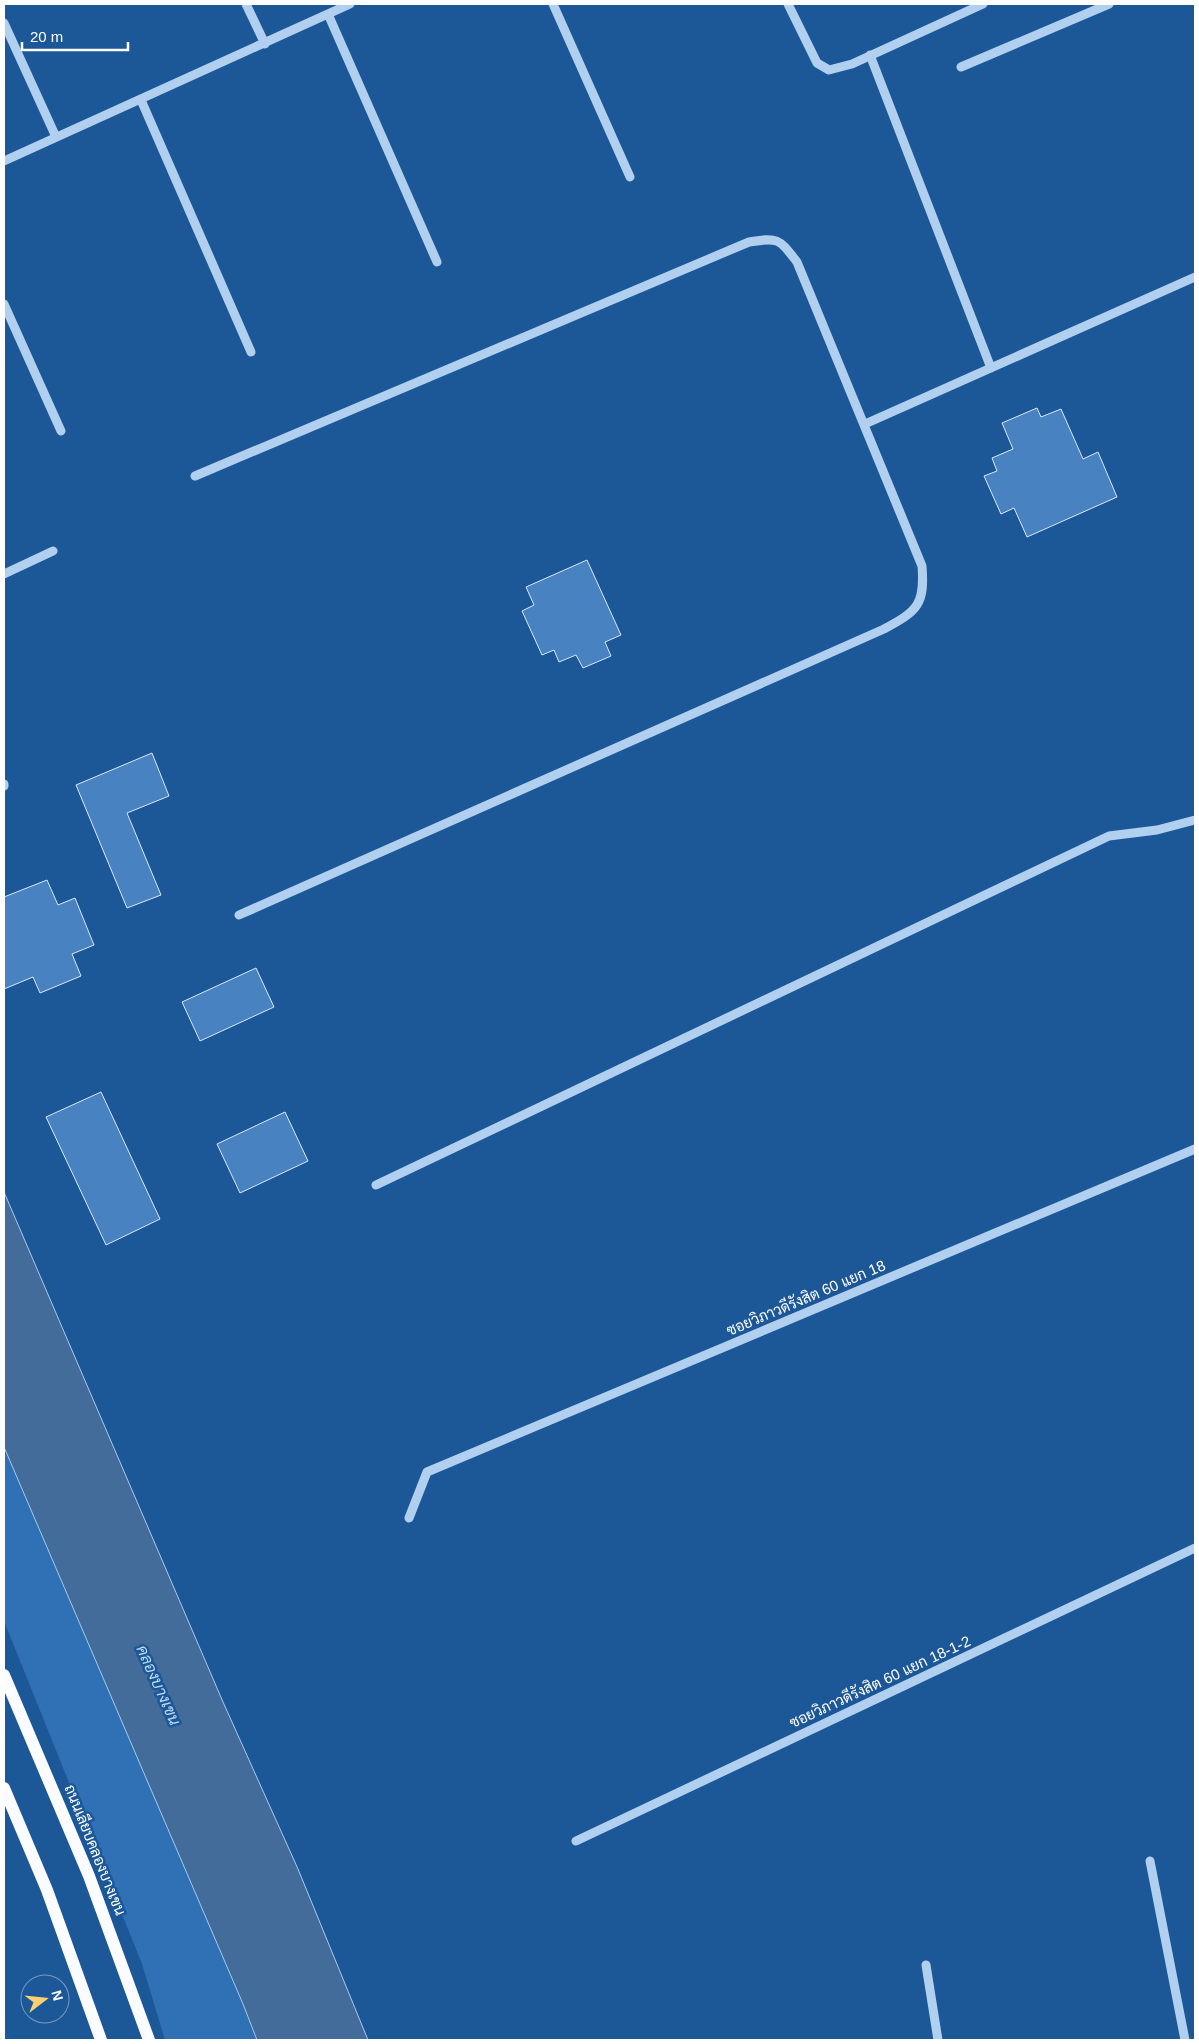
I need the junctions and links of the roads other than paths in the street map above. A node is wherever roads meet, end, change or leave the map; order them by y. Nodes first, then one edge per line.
1 (246, 4) edge
2 (350, 4) edge
3 (553, 4) edge
4 (788, 4) edge
5 (984, 4) edge
6 (1109, 4) edge
7 (328, 14) junction
8 (4, 22) edge
9 (265, 44) junction
10 (870, 55) junction
11 (962, 67) dead end
12 (141, 100) junction
13 (56, 137) junction
14 (4, 161) edge
15 (630, 177) dead end
16 (437, 262) dead end
17 (1195, 276) edge
18 (4, 304) edge
19 (250, 352) dead end
20 (991, 368) junction
21 (865, 424) junction
22 (60, 431) dead end
23 (195, 476) dead end
24 (52, 551) dead end
25 (4, 574) edge
26 (1195, 820) edge
27 (238, 915) dead end
28 (1195, 1149) edge
29 (376, 1185) dead end
30 (409, 1518) dead end
31 (1195, 1548) edge
32 (4, 1675) edge
33 (4, 1788) edge
34 (576, 1841) dead end
35 (1150, 1861) dead end
36 (926, 1966) dead end
37 (101, 2040) edge
38 (149, 2040) edge
39 (938, 2040) edge
40 (1185, 2040) edge

1 - 9 street
2 - 7 street
3 - 15 street
4 - 10 street
5 - 10 street
6 - 11 street
7 - 9 street
7 - 16 street
8 - 13 street
9 - 12 street
10 - 20 street
12 - 13 street
12 - 19 street
13 - 14 street
17 - 20 street
18 - 22 street
20 - 21 street
21 - 23 street
21 - 27 street
24 - 25 street
26 - 29 street
28 - 30 street, ซอยวิภาวดีรังสิต 60 แยก 18
31 - 34 street, ซอยวิภาวดีรังสิต 60 แยก 18-1-2
32 - 38 main road, ถนนเลียบคลองบางเขน
33 - 37 main road
35 - 40 street
36 - 39 street

